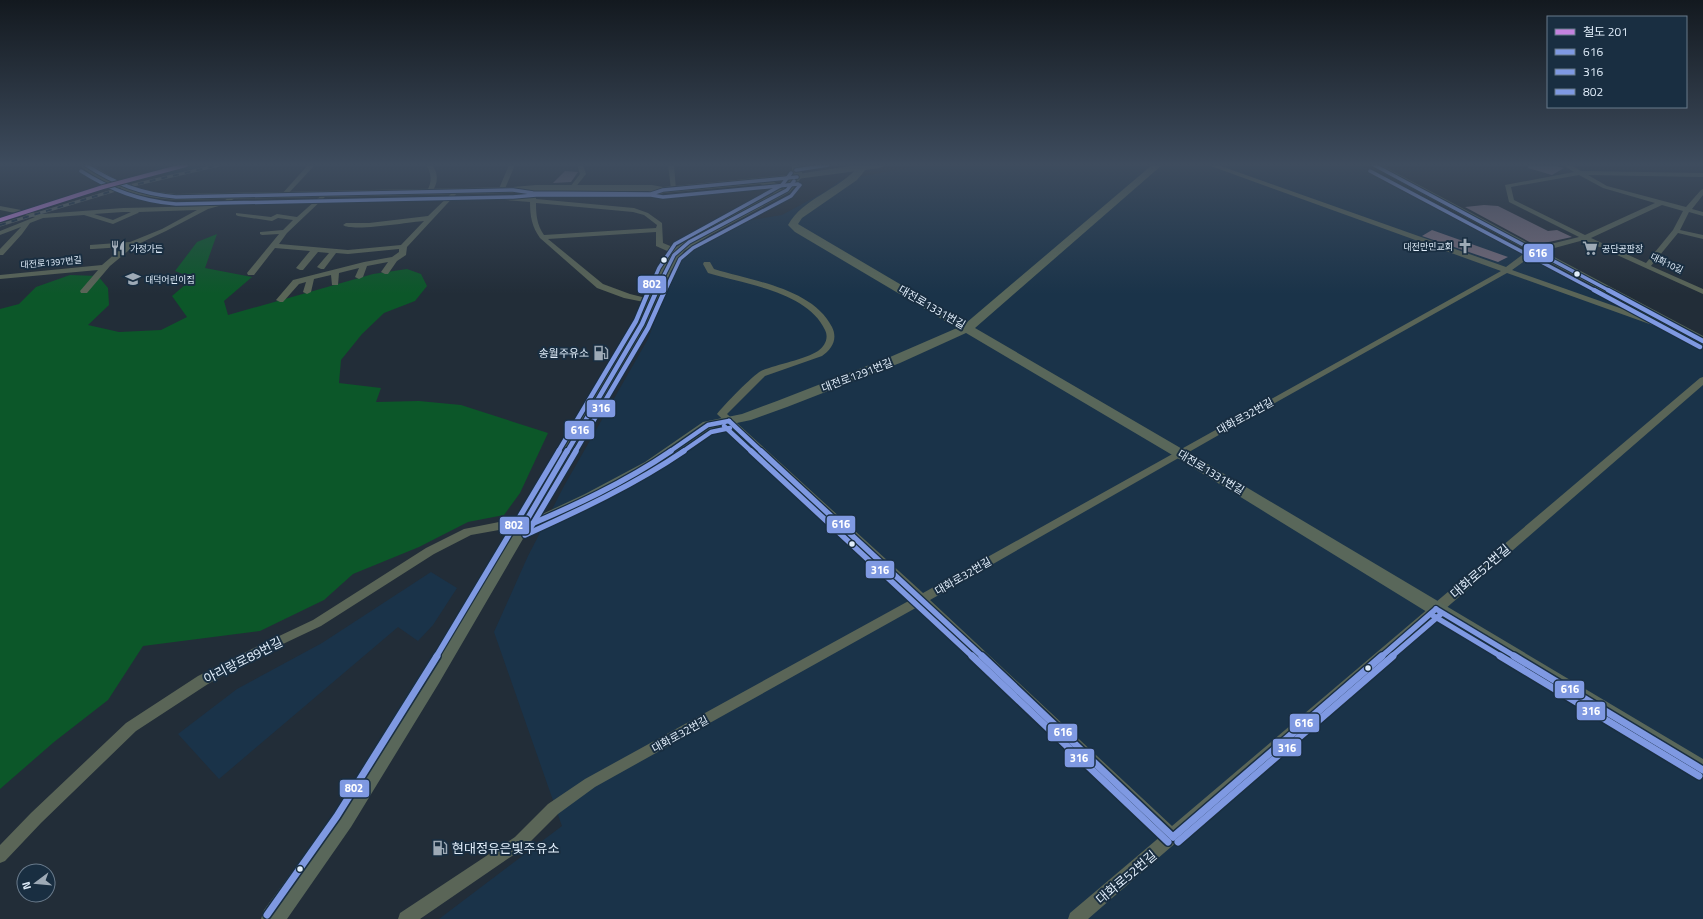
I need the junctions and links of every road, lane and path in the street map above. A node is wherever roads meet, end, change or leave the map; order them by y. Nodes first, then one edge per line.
1 (0, 208) edge
2 (206, 208) joint
3 (311, 208) edge
4 (440, 208) edge
5 (617, 208) edge
6 (753, 208) edge
7 (810, 208) edge
8 (1108, 208) edge
9 (1332, 208) edge
10 (1453, 208) edge
11 (1525, 208) edge
12 (1650, 208) edge
13 (1684, 208) edge
14 (532, 209) edge
15 (1689, 209) junction
16 (1703, 209) edge
17 (139, 210) junction
18 (84, 212) junction
19 (238, 214) dead end
20 (1703, 214) edge
21 (42, 216) junction
22 (431, 218) junction
23 (299, 219) junction
24 (27, 223) junction
25 (346, 225) dead end
26 (660, 230) junction
27 (1676, 231) junction
28 (286, 232) junction
29 (0, 233) edge
30 (262, 233) dead end
31 (542, 237) junction
32 (1703, 237) edge
33 (1585, 238) junction
34 (131, 244) junction
35 (273, 246) junction
36 (93, 247) dead end
37 (403, 247) junction
38 (316, 249) junction
39 (334, 251) junction
40 (1533, 251) junction
41 (677, 252) junction
42 (0, 253) edge
43 (394, 259) junction
44 (364, 264) junction
45 (707, 264) dead end
46 (1648, 265) junction
47 (105, 267) junction
48 (321, 267) dead end
49 (300, 268) dead end
50 (1507, 270) junction
51 (335, 272) junction
52 (384, 272) dead end
53 (251, 273) dead end
54 (0, 277) edge
55 (359, 277) dead end
56 (310, 278) junction
57 (335, 283) dead end
58 (84, 291) dead end
59 (307, 292) dead end
60 (1703, 292) edge
61 (280, 300) dead end
62 (651, 302) junction
63 (968, 328) junction
64 (1686, 332) junction
65 (1703, 341) edge
66 (1703, 380) edge
67 (729, 421) junction
68 (1179, 453) junction
69 (522, 528) junction
70 (922, 599) junction
71 (1436, 609) junction
72 (1703, 770) edge
73 (1173, 837) junction
74 (0, 856) edge
75 (273, 919) edge
76 (406, 919) edge
77 (1076, 919) edge

1 - 21 street
2 - 17 street
2 - 34 street, 대전로1397번길
3 - 23 street
4 - 22 street
5 - 26 street
6 - 41 street
7 - 63 street, 대전로1331번길
8 - 63 street, 대전로1291번길
9 - 50 street
10 - 40 street
11 - 33 street, 대화10길
12 - 33 street
13 - 15 street
14 - 31 street
15 - 16 street
15 - 20 street
15 - 27 street
17 - 18 street
17 - 18 street
18 - 21 street
19 - 23 street
21 - 24 street
22 - 25 street
22 - 37 street
23 - 28 street
24 - 29 street
24 - 42 street
26 - 31 street
26 - 41 street
27 - 32 street
27 - 46 street
28 - 30 street
28 - 35 street
31 - 62 street
33 - 40 street
33 - 46 street, 대화10길
34 - 36 street, 대전로1397번길
34 - 47 street, 대전로1397번길
35 - 38 street
35 - 53 street
37 - 39 street
37 - 43 street
38 - 39 street
38 - 49 street
39 - 48 street
40 - 50 street, 대화로32번길
40 - 64 street
41 - 62 street
43 - 44 street
43 - 52 street
44 - 51 street
44 - 55 street
45 - 67 street
46 - 60 street, 대화10길
47 - 54 street, 대전로1397번길
47 - 58 street, 대전로1397번길
50 - 64 street
50 - 68 street, 대화로32번길
51 - 56 street
51 - 57 street
56 - 59 street
56 - 61 street
62 - 69 street
63 - 67 street, 대전로1291번길
63 - 68 street, 대전로1331번길
64 - 65 street
66 - 71 street, 대화로52번길
67 - 69 street, 대전로1291번길
67 - 70 street
68 - 70 street, 대화로32번길
68 - 71 street, 대전로1331번길
69 - 74 street, 아리랑로89번길
69 - 75 street
70 - 73 street
70 - 76 street, 대화로32번길
71 - 72 street, 대전로1331번길
71 - 73 street, 대화로52번길
73 - 77 street, 대화로52번길

